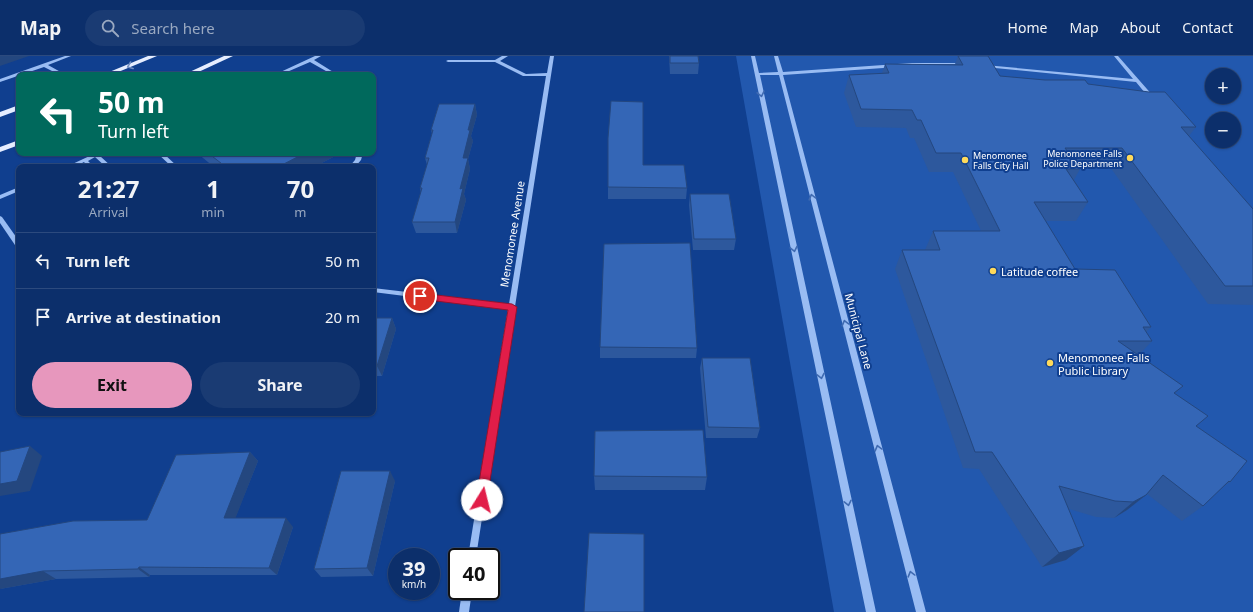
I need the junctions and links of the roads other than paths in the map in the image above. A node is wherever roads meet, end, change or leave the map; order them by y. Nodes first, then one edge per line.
1 (69, 56) edge
2 (154, 56) edge
3 (232, 56) edge
4 (319, 56) edge
5 (506, 56) edge
6 (552, 56) edge
7 (753, 56) edge
8 (776, 56) edge
9 (1116, 56) edge
10 (310, 60) junction
11 (448, 61) dead end
12 (496, 61) junction
13 (44, 65) junction
14 (967, 65) edge
15 (983, 65) edge
16 (25, 72) edge
17 (58, 72) edge
18 (113, 72) edge
19 (193, 72) edge
20 (284, 72) edge
21 (331, 72) edge
22 (549, 74) junction
23 (757, 74) junction
24 (780, 74) junction
25 (16, 75) edge
26 (0, 81) edge
27 (1137, 81) junction
28 (1157, 104) edge
29 (16, 108) edge
30 (0, 114) edge
31 (16, 143) edge
32 (0, 150) edge
33 (94, 156) edge
34 (101, 156) edge
35 (163, 156) edge
36 (85, 160) junction
37 (76, 164) edge
38 (88, 164) edge
39 (107, 164) edge
40 (172, 164) edge
41 (16, 190) edge
42 (0, 198) edge
43 (0, 218) edge
44 (16, 242) edge
45 (376, 290) edge
46 (512, 307) junction
47 (473, 548) edge
48 (466, 600) edge
49 (464, 612) edge
50 (871, 612) edge
51 (921, 612) edge

1 - 13 street
2 -> 18 main road
3 - 19 main road
4 - 10 street
5 - 12 street
6 - 22 street, Menomonee Avenue
7 - 23 street
8 - 24 street, Municipal Lane
9 - 27 street
10 - 20 street
10 - 21 street
11 - 12 street
12 - 22 street
13 - 16 street
13 - 17 street
14 - 24 street
15 - 27 street
22 - 46 street, Menomonee Avenue
23 - 24 street
23 -> 50 street
51 -> 24 street, Municipal Lane
25 - 26 street
27 - 28 street
29 - 30 main road
31 - 32 main road
33 - 36 street
34 - 39 street
35 - 40 street
36 - 37 street
36 - 38 street
41 - 42 street
43 - 44 street
45 - 46 street
46 - 47 street, Menomonee Avenue
48 - 49 street

